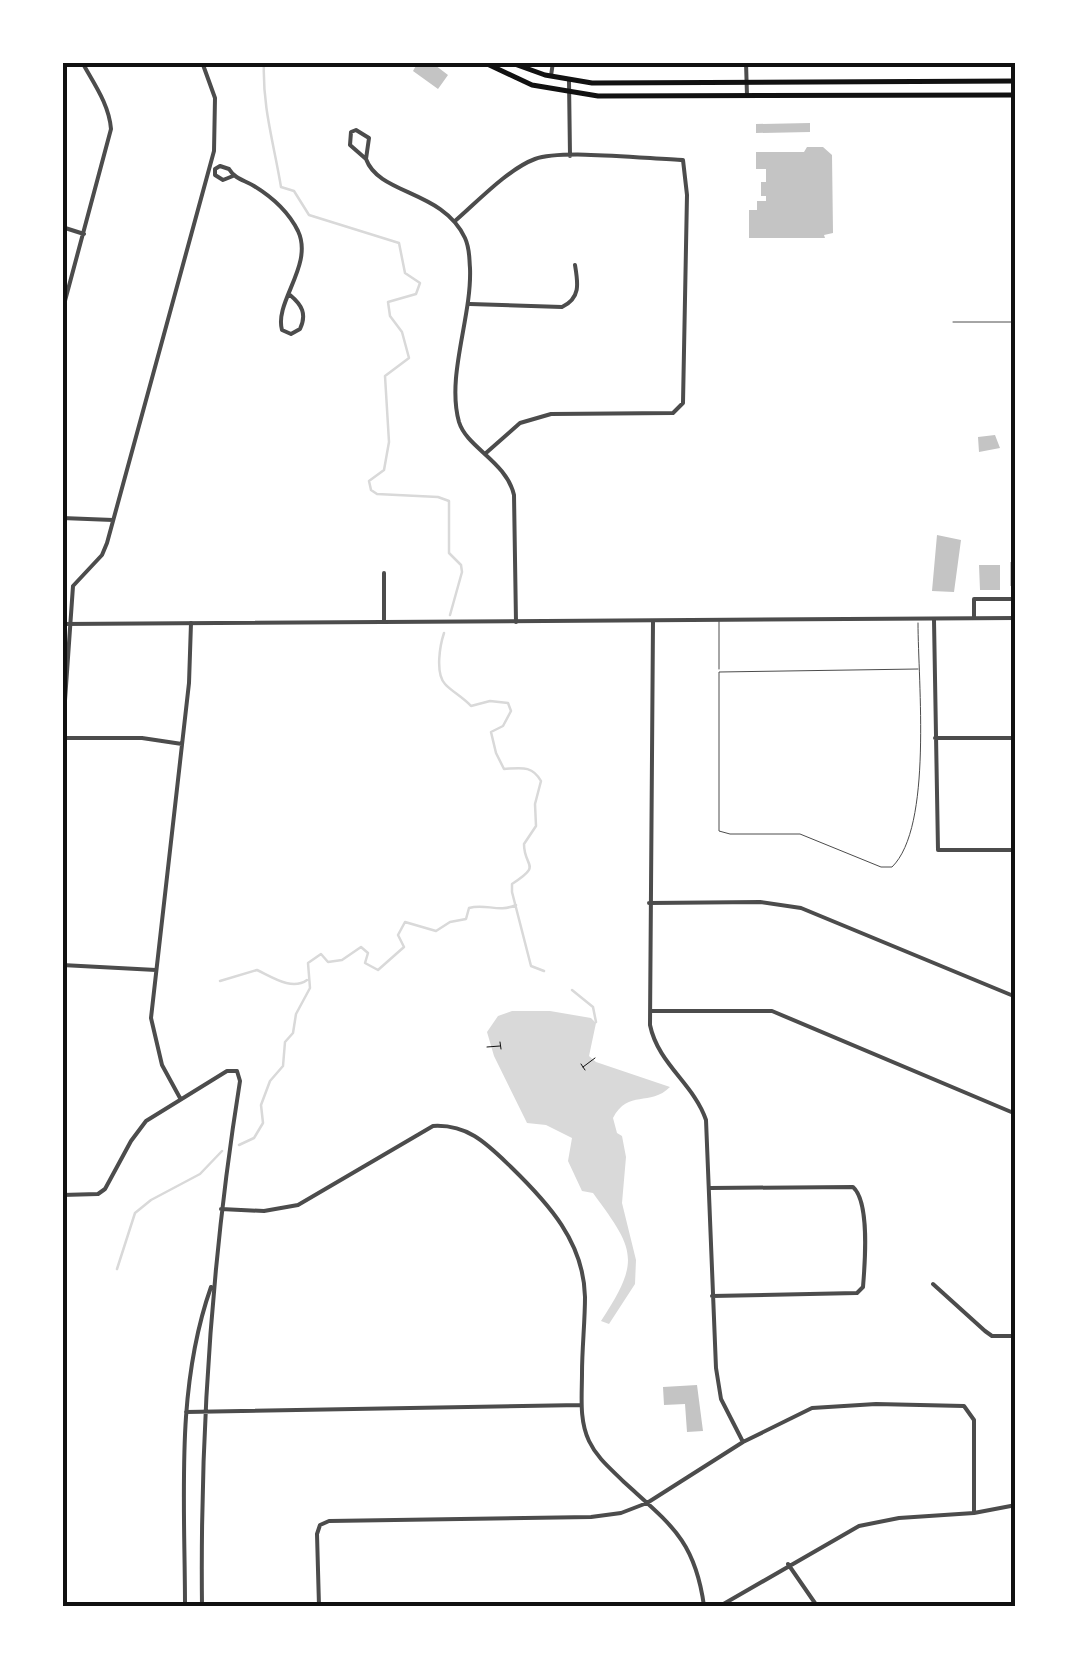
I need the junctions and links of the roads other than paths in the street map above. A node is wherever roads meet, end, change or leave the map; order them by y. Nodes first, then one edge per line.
1 (82, 62) edge
2 (202, 62) edge
3 (483, 62) edge
4 (509, 62) edge
5 (552, 62) edge
6 (746, 62) edge
7 (551, 76) junction
8 (569, 81) junction
9 (909, 81) junction
10 (1016, 81) edge
11 (746, 82) junction
12 (569, 93) junction
13 (1016, 95) edge
14 (747, 96) junction
15 (910, 96) junction
16 (570, 156) junction
17 (366, 159) junction
18 (212, 170) junction
19 (234, 176) junction
20 (455, 221) junction
21 (62, 227) edge
22 (84, 234) junction
23 (575, 265) dead end
24 (290, 295) junction
25 (470, 304) junction
26 (62, 312) edge
27 (954, 322) dead end
28 (1016, 322) edge
29 (486, 453) junction
30 (62, 518) edge
31 (113, 520) junction
32 (384, 572) dead end
33 (1016, 599) edge
34 (974, 618) junction
35 (1016, 618) edge
36 (918, 620) junction
37 (934, 620) junction
38 (653, 621) junction
39 (718, 621) junction
40 (384, 622) junction
41 (516, 622) junction
42 (191, 623) junction
43 (62, 624) edge
44 (71, 624) junction
45 (918, 668) junction
46 (719, 672) junction
47 (935, 738) junction
48 (1016, 738) edge
49 (63, 740) edge
50 (182, 744) junction
51 (1016, 850) edge
52 (649, 903) junction
53 (62, 965) edge
54 (156, 970) junction
55 (1016, 997) edge
56 (650, 1011) junction
57 (180, 1098) junction
58 (1016, 1114) edge
59 (710, 1188) junction
60 (62, 1196) edge
61 (220, 1209) junction
62 (213, 1282) junction
63 (934, 1284) dead end
64 (710, 1296) junction
65 (1016, 1336) edge
66 (581, 1405) junction
67 (186, 1412) junction
68 (204, 1412) junction
69 (742, 1442) junction
70 (647, 1502) junction
71 (1016, 1505) edge
72 (974, 1513) junction
73 (788, 1564) junction
74 (185, 1606) edge
75 (202, 1606) edge
76 (320, 1606) edge
77 (704, 1606) edge
78 (720, 1606) edge
79 (817, 1606) edge

1 - 22 street
2 - 18 street
3 - 12 main road
4 - 7 main road
5 - 7 street
6 - 11 street
7 - 8 main road
8 - 11 main road
8 - 12 street
9 - 10 main road
9 - 11 main road
9 - 15 main road
11 - 14 street
12 - 14 main road
12 - 16 street
13 - 15 main road
14 - 15 main road
16 - 20 street
16 - 29 street
17 - 17 street
17 - 20 street
18 - 19 street
18 - 19 street
18 - 31 street
19 - 24 street
20 - 25 street
21 - 22 street
22 - 26 street
23 - 25 street
24 - 24 street
25 - 29 street
27 - 28 lane
29 - 41 street
30 - 31 street
31 - 44 street
32 - 40 street
33 - 34 street
34 - 35 street
34 - 37 street
36 - 37 street
36 - 39 street
36 - 45 lane
37 - 47 street
38 - 39 street
38 - 41 street
38 - 52 street
39 - 46 lane
40 - 41 street
40 - 42 street
42 - 44 street
42 - 50 street
43 - 44 street
44 - 49 street
45 - 46 lane
45 - 46 lane
47 - 48 street
47 - 51 street
49 - 50 street
50 - 54 street
52 - 55 street
52 - 56 street
53 - 54 street
54 - 57 street
56 - 58 street
56 - 59 street
57 - 60 street
57 - 61 street
59 - 64 street
59 - 64 street
61 - 62 street
61 - 66 street
62 - 67 street
62 - 68 street
63 - 65 street
64 - 69 street
66 - 68 street
66 - 70 street
67 - 68 street
67 - 74 street
68 - 75 street
69 - 70 street
69 - 72 street
70 - 76 street
70 - 77 street
71 - 72 street
72 - 73 street
73 - 78 street
73 - 79 street

